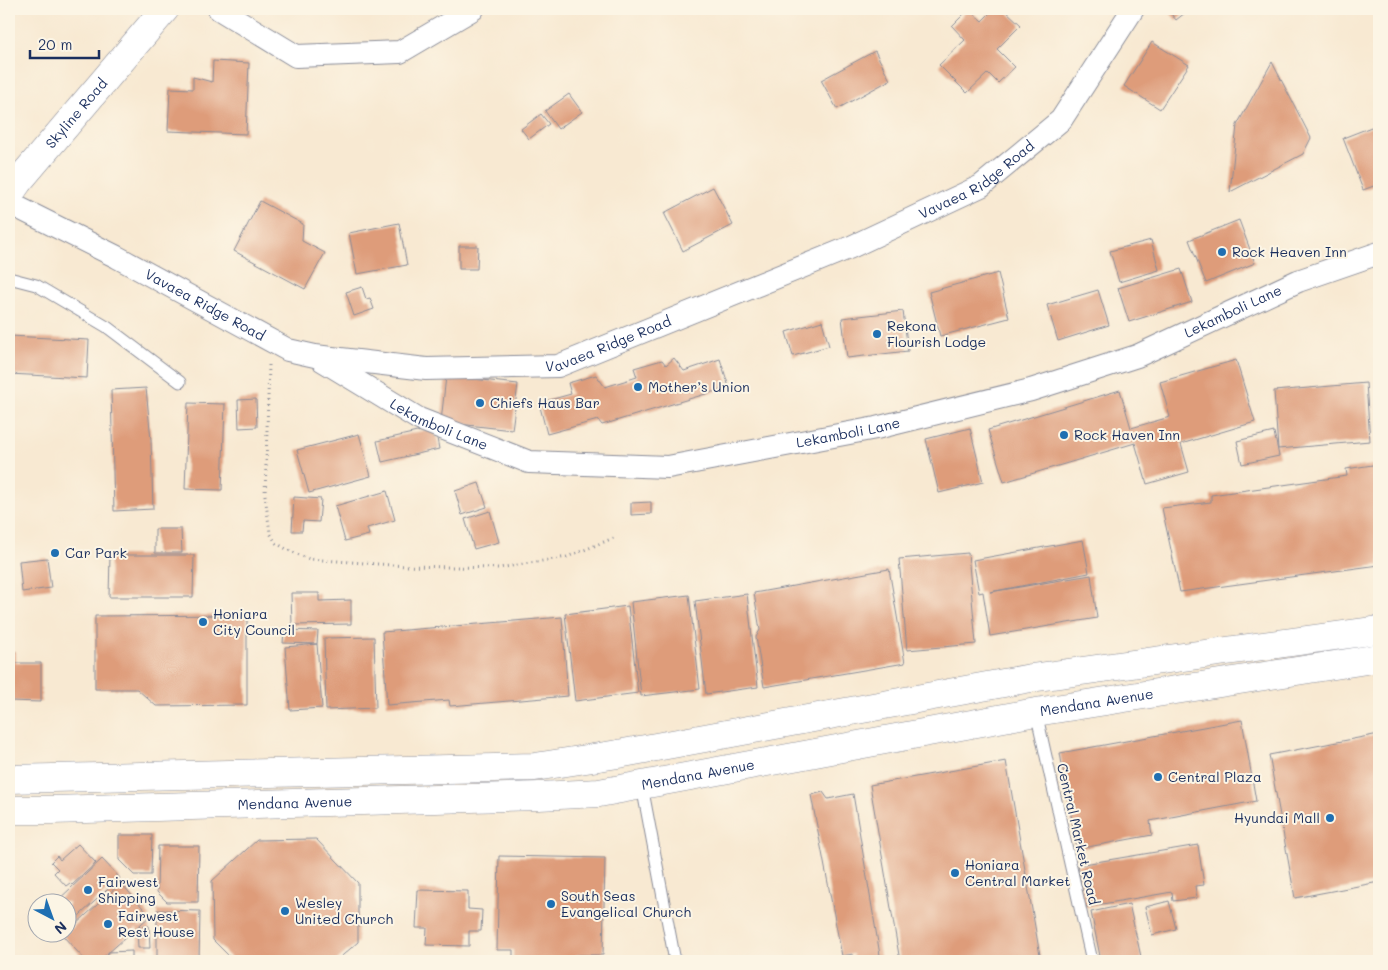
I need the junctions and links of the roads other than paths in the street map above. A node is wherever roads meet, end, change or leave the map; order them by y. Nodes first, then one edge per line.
1 (165, 9) edge
2 (219, 9) edge
3 (473, 9) edge
4 (1133, 9) edge
5 (9, 195) edge
6 (9, 203) edge
7 (1379, 253) edge
8 (9, 278) edge
9 (314, 356) junction
10 (180, 382) dead end
11 (1379, 630) edge
12 (1379, 658) edge
13 (1036, 712) junction
14 (9, 779) edge
15 (642, 786) junction
16 (9, 810) edge
17 (675, 961) edge
18 (1092, 961) edge

1 - 5 main road, Skyline Road
2 - 3 street
4 - 9 street, Vavaea Ridge Road
6 - 9 street, Vavaea Ridge Road
7 - 9 street, Lekamboli Lane
8 - 10 lane
11 - 14 main road
12 - 13 main road, Mendana Avenue
13 - 15 main road, Mendana Avenue
13 - 18 lane, Central Market Road
15 - 16 main road, Mendana Avenue
15 - 17 lane

